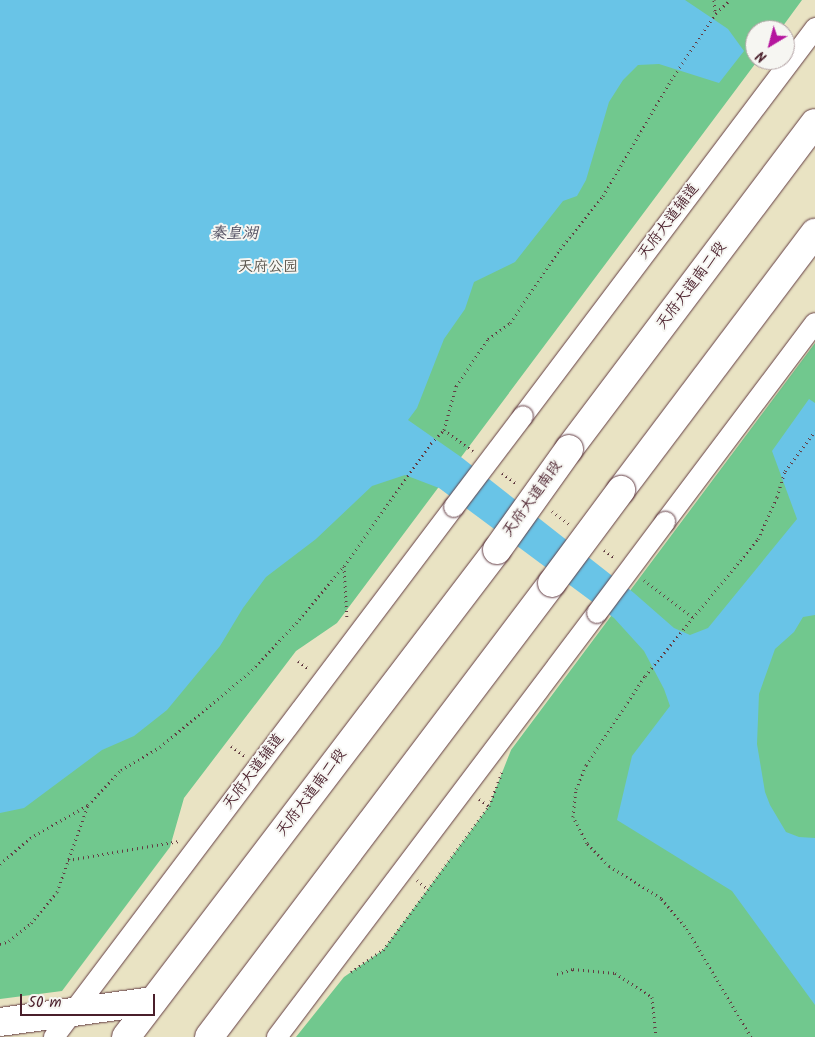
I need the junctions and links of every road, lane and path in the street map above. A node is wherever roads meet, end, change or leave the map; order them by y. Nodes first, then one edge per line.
1 (714, 0) edge
2 (730, 0) edge
3 (716, 13) junction
4 (815, 28) edge
5 (671, 80) dead end
6 (815, 123) edge
7 (815, 233) edge
8 (815, 323) edge
9 (444, 430) dead end
10 (815, 431) edge
11 (569, 449) joint
12 (497, 550) joint
13 (344, 566) junction
14 (347, 624) dead end
15 (298, 660) dead end
16 (312, 671) dead end
17 (231, 746) dead end
18 (247, 757) dead end
19 (505, 766) dead end
20 (88, 805) junction
21 (184, 840) dead end
22 (68, 860) junction
23 (0, 864) edge
24 (0, 944) edge
25 (557, 974) dead end
26 (344, 977) dead end
27 (153, 1001) junction
28 (74, 1010) junction
29 (0, 1022) edge
30 (54, 1037) edge
31 (126, 1037) edge
32 (209, 1037) edge
33 (277, 1037) edge
34 (656, 1037) edge
35 (751, 1037) edge

1 - 3 path
2 - 3 path
3 - 5 path
4 - 28 street, 天府大道辅道, bridge
6 - 11 highway, 天府大道南二段
7 - 32 highway, bridge
8 - 33 street, bridge
9 - 13 path
10 - 35 path
11 - 12 highway, 天府大道南段, bridge
12 - 27 highway, 天府大道南二段
13 - 14 path
13 - 20 path
15 - 16 path
17 - 18 path
19 - 26 path
20 - 22 path
20 - 23 path
21 - 22 path
22 - 24 path
25 - 34 path
27 - 28 highway
27 - 31 highway, 天府大道南二段
28 - 29 highway
28 - 30 street, 天府大道辅道

